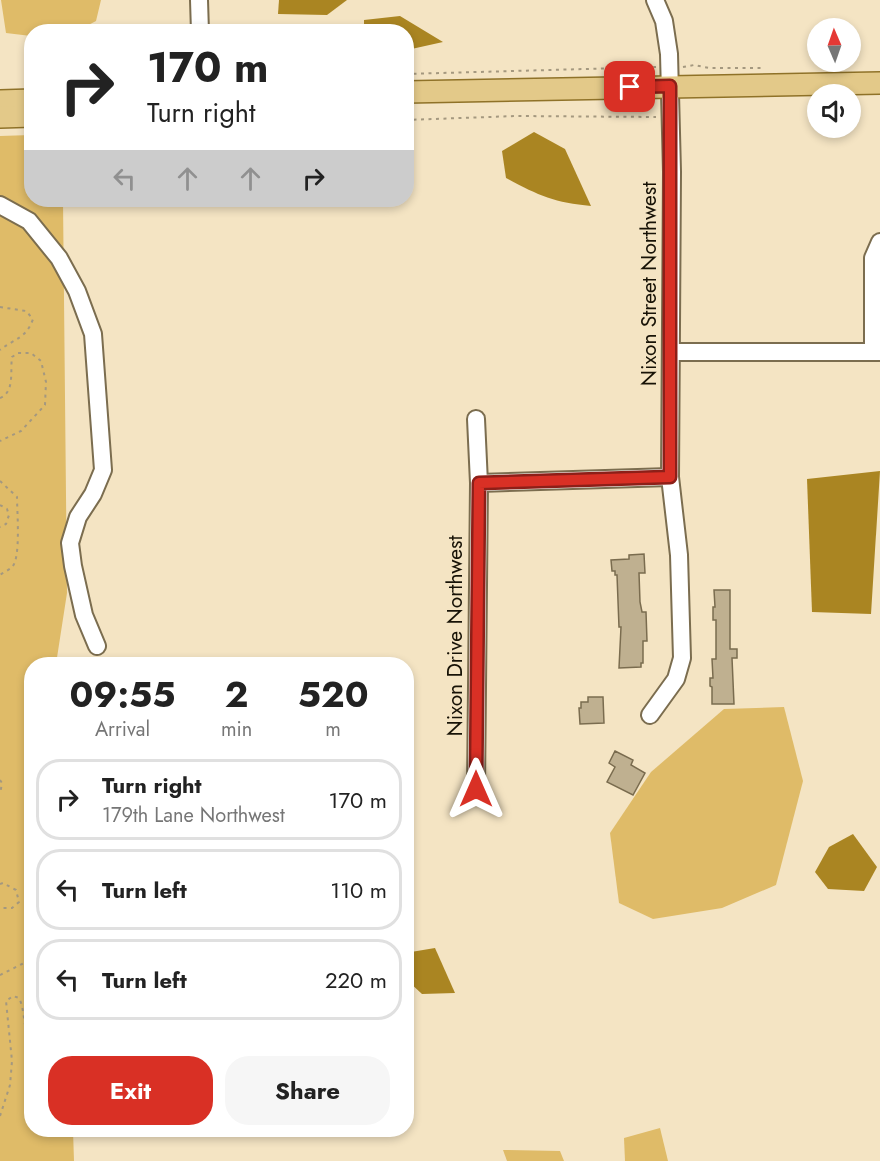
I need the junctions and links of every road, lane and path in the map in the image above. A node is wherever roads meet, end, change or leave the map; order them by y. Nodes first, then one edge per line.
1 (199, 0) edge
2 (662, 3) edge
3 (200, 24) edge
4 (414, 74) edge
5 (880, 83) edge
6 (668, 86) junction
7 (414, 92) edge
8 (807, 95) edge
9 (880, 95) edge
10 (861, 96) edge
11 (24, 100) edge
12 (0, 101) edge
13 (414, 105) edge
14 (24, 116) edge
15 (0, 117) edge
16 (658, 117) dead end
17 (414, 120) edge
18 (0, 205) edge
19 (880, 242) edge
20 (0, 307) edge
21 (0, 350) edge
22 (671, 352) junction
23 (877, 352) edge
24 (0, 398) edge
25 (476, 419) dead end
26 (0, 441) edge
27 (670, 477) junction
28 (0, 481) edge
29 (479, 483) junction
30 (0, 505) edge
31 (0, 528) edge
32 (0, 575) edge
33 (98, 646) dead end
34 (650, 715) dead end
35 (0, 780) edge
36 (476, 789) dead end
37 (0, 794) edge
38 (0, 884) edge
39 (0, 908) edge
40 (24, 963) edge
41 (0, 975) edge
42 (24, 1014) edge
43 (0, 1116) edge

1 - 3 street
2 - 6 street, Nixon Street Northwest
4 - 6 path
5 - 6 main road
6 - 7 main road
6 - 8 main road
6 - 13 main road
6 - 22 street, Nixon Street Northwest
9 - 10 main road
11 - 12 main road
14 - 15 main road
16 - 17 path
18 - 33 street
19 - 23 street
20 - 21 path
22 - 23 street
22 - 27 street, Nixon Street Northwest
24 - 26 path
25 - 29 street, Nixon Drive Northwest
27 - 29 street
27 - 34 street, Nixon Street Northwest
28 - 32 path
29 - 36 street, Nixon Drive Northwest
30 - 31 path
35 - 37 path
38 - 39 path
40 - 41 path
42 - 43 path

